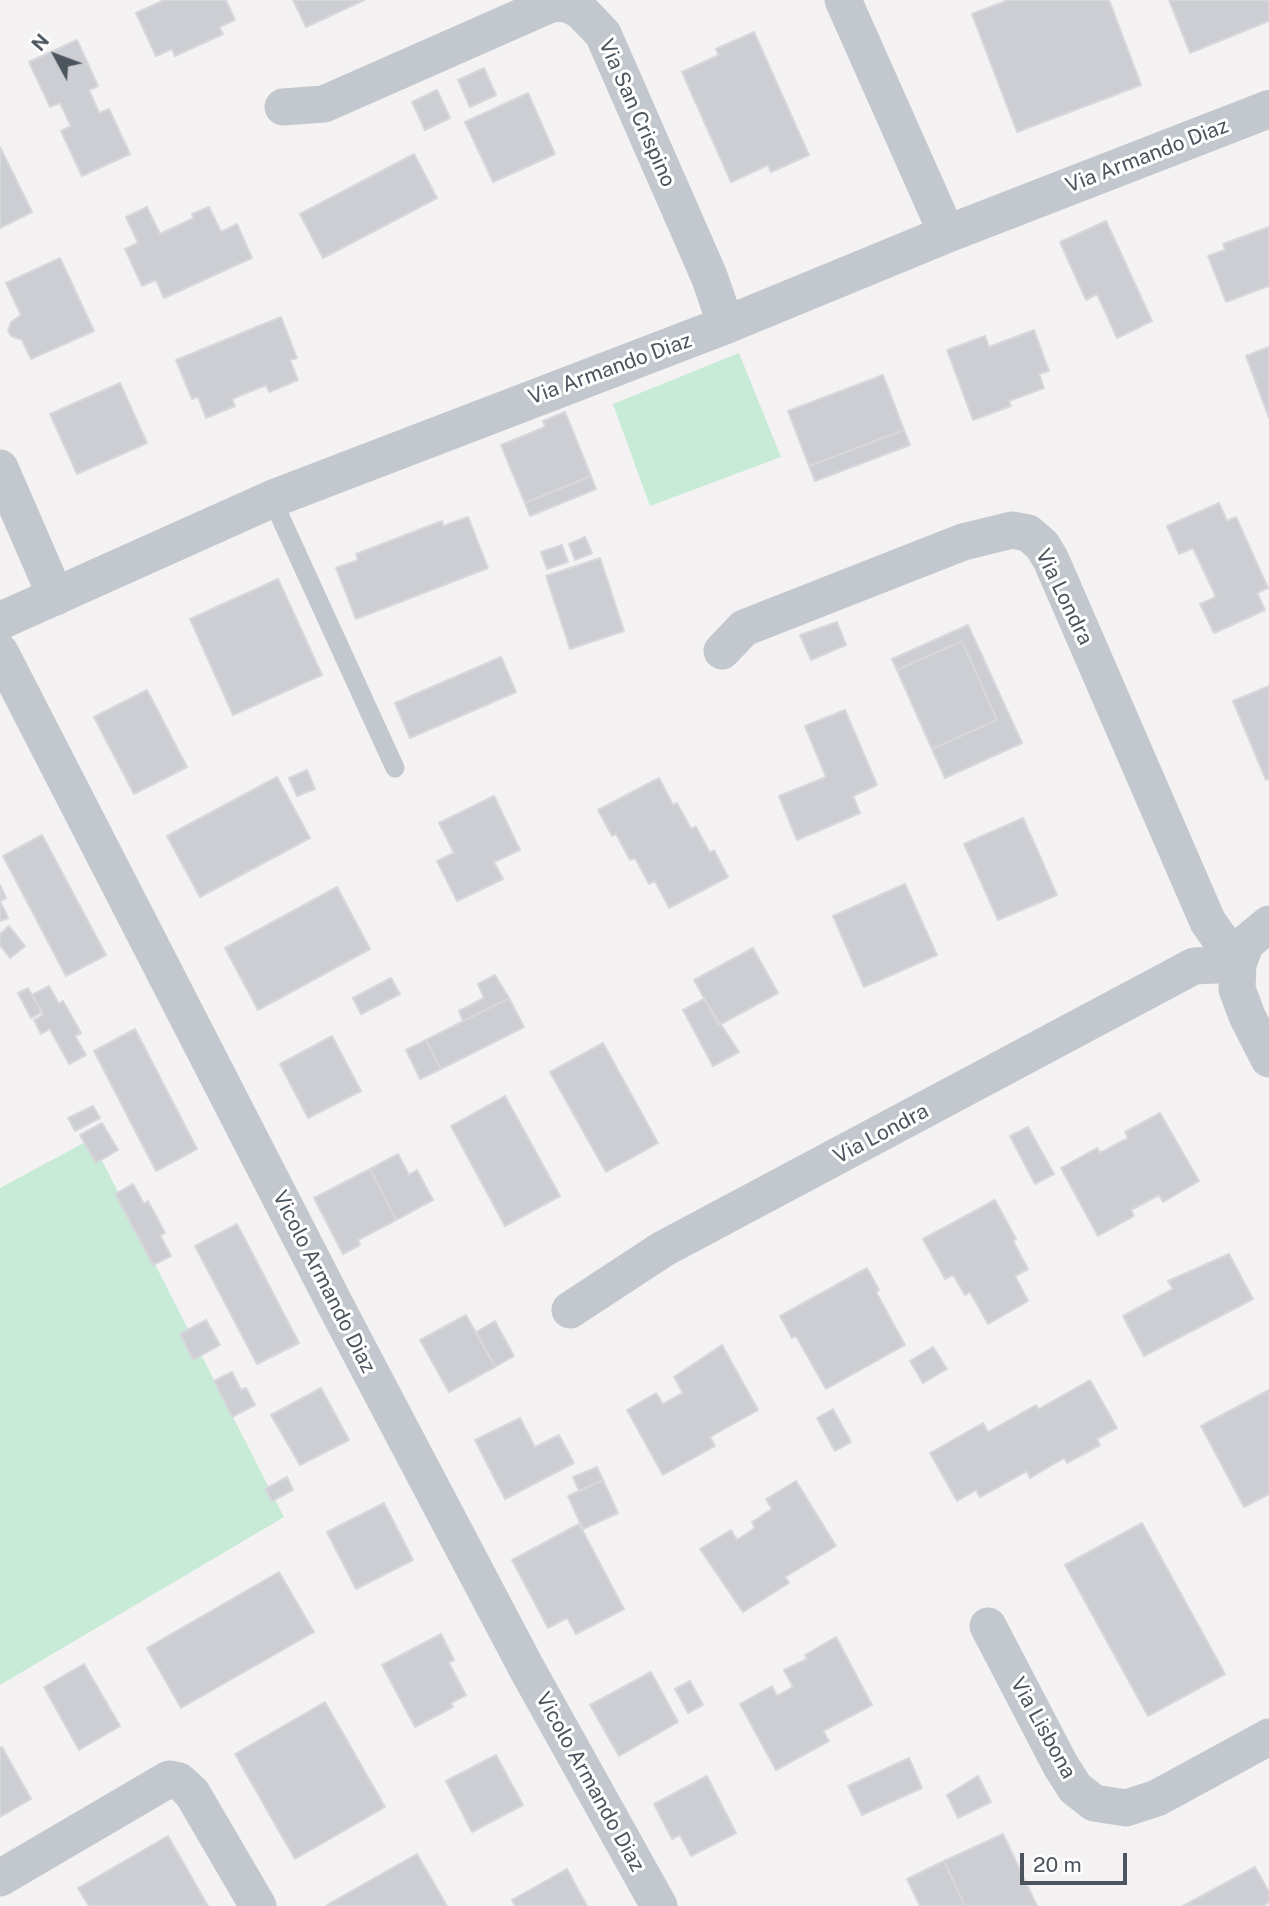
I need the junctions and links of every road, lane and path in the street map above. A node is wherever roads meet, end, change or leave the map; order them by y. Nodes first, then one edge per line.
1 (843, 0) edge
2 (283, 107) dead end
3 (1269, 109) edge
4 (947, 234) junction
5 (726, 325) junction
6 (0, 468) edge
7 (272, 499) junction
8 (56, 597) junction
9 (0, 621) edge
10 (722, 651) dead end
11 (0, 652) edge
12 (395, 768) dead end
13 (1269, 924) edge
14 (1238, 964) junction
15 (1269, 1059) edge
16 (570, 1310) dead end
17 (988, 1626) dead end
18 (1269, 1737) edge
19 (0, 1878) edge
20 (258, 1906) edge
21 (659, 1906) edge

1 - 4 street
2 - 5 street, Via San Crispino
3 - 4 street, Via Armando Diaz
4 - 5 street, Via Armando Diaz
5 - 7 street, Via Armando Diaz
6 - 8 street
7 - 8 street, Via Armando Diaz
7 - 12 lane
8 - 9 street, Via Armando Diaz
10 - 14 street, Via Londra
11 - 21 street, Vicolo Armando Diaz
13 - 14 street
14 - 15 street
14 - 16 street, Via Londra
17 - 18 street, Via Lisbona
19 - 20 street

